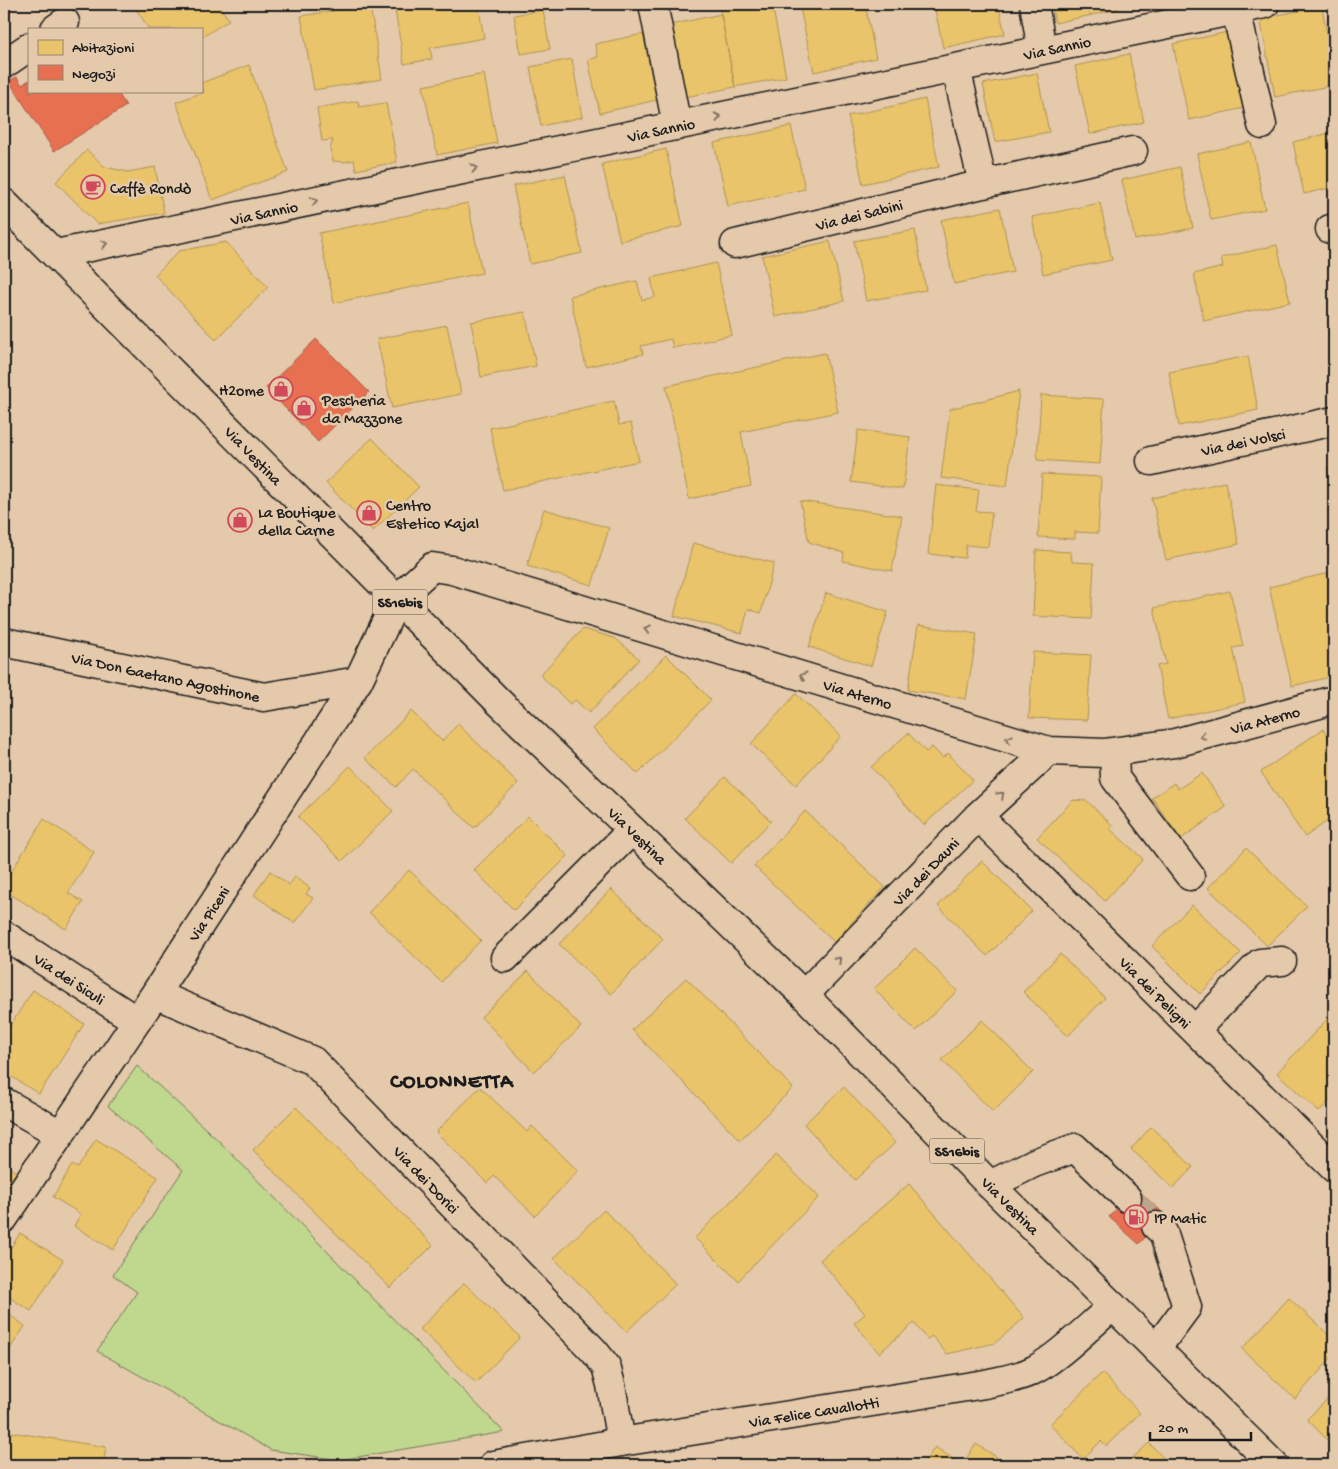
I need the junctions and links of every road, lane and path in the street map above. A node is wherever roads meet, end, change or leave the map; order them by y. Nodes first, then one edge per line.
1 (653, 4) edge
2 (1034, 4) edge
3 (1265, 4) edge
4 (1236, 10) junction
5 (1042, 50) junction
6 (956, 68) junction
7 (678, 126) junction
8 (1262, 126) dead end
9 (1134, 151) dead end
10 (983, 184) junction
11 (4, 203) edge
12 (735, 244) dead end
13 (56, 254) junction
14 (1334, 421) edge
15 (1151, 461) dead end
16 (397, 599) junction
17 (4, 642) edge
18 (358, 681) junction
19 (1334, 700) edge
20 (1049, 751) junction
21 (1114, 752) junction
22 (978, 816) junction
23 (632, 830) junction
24 (1190, 876) dead end
25 (4, 935) edge
26 (505, 958) dead end
27 (1282, 961) dead end
28 (155, 994) junction
29 (804, 995) junction
30 (137, 1021) junction
31 (1196, 1030) junction
32 (4, 1102) edge
33 (60, 1134) junction
34 (1334, 1168) edge
35 (990, 1185) junction
36 (1127, 1198) tunnel mouth
37 (4, 1218) edge
38 (1156, 1226) tunnel mouth
39 (1113, 1306) junction
40 (1156, 1349) junction
41 (621, 1442) junction
42 (573, 1458) edge
43 (493, 1465) edge
44 (1273, 1465) edge

1 - 7 street
2 - 5 street
3 - 4 street, Via Sannio
4 - 5 street, Via Sannio
4 - 8 street
5 - 6 street, Via Sannio
7 -> 6 street, Via Sannio
6 - 10 street
13 -> 7 street, Via Sannio
9 - 10 street, Via dei Sabini
10 - 12 street, Via dei Sabini
11 - 13 street, Via Vestina / SS16bis
13 - 16 street, Via Vestina / SS16bis
14 - 15 street, Via dei Volsci
16 - 18 street, Via Piceni
20 -> 16 street, Via Aterno
16 - 23 street, Via Vestina / SS16bis
17 - 18 street, Via Don Gaetano Agostinone
18 - 28 street, Via Piceni
19 -> 21 street, Via Aterno
20 - 21 street, Via Aterno
22 -> 20 street, Via dei Dauni
21 - 24 street
29 -> 22 street, Via dei Dauni
22 - 31 street, Via dei Peligni
23 - 26 street
23 - 29 street, Via Vestina / SS16bis
25 - 30 street, Via dei Siculi
27 - 31 street
28 - 30 street, Via Piceni
28 - 41 street, Via dei Dorici
29 - 35 street, Via Vestina / SS16bis
30 - 33 street, Via Piceni
31 - 34 street, Via dei Peligni
32 - 33 street
33 - 37 street, Via Piceni
35 - 36 street
35 - 39 street, Via Vestina / SS16bis
38 - 40 street
39 - 40 street, Via Vestina / SS16bis
39 - 41 street, Via Felice Cavallotti
40 - 44 street, Via Vestina / SS16bis
41 - 42 street, Via Felice Cavallotti
42 - 43 street, Via Felice Cavallotti

